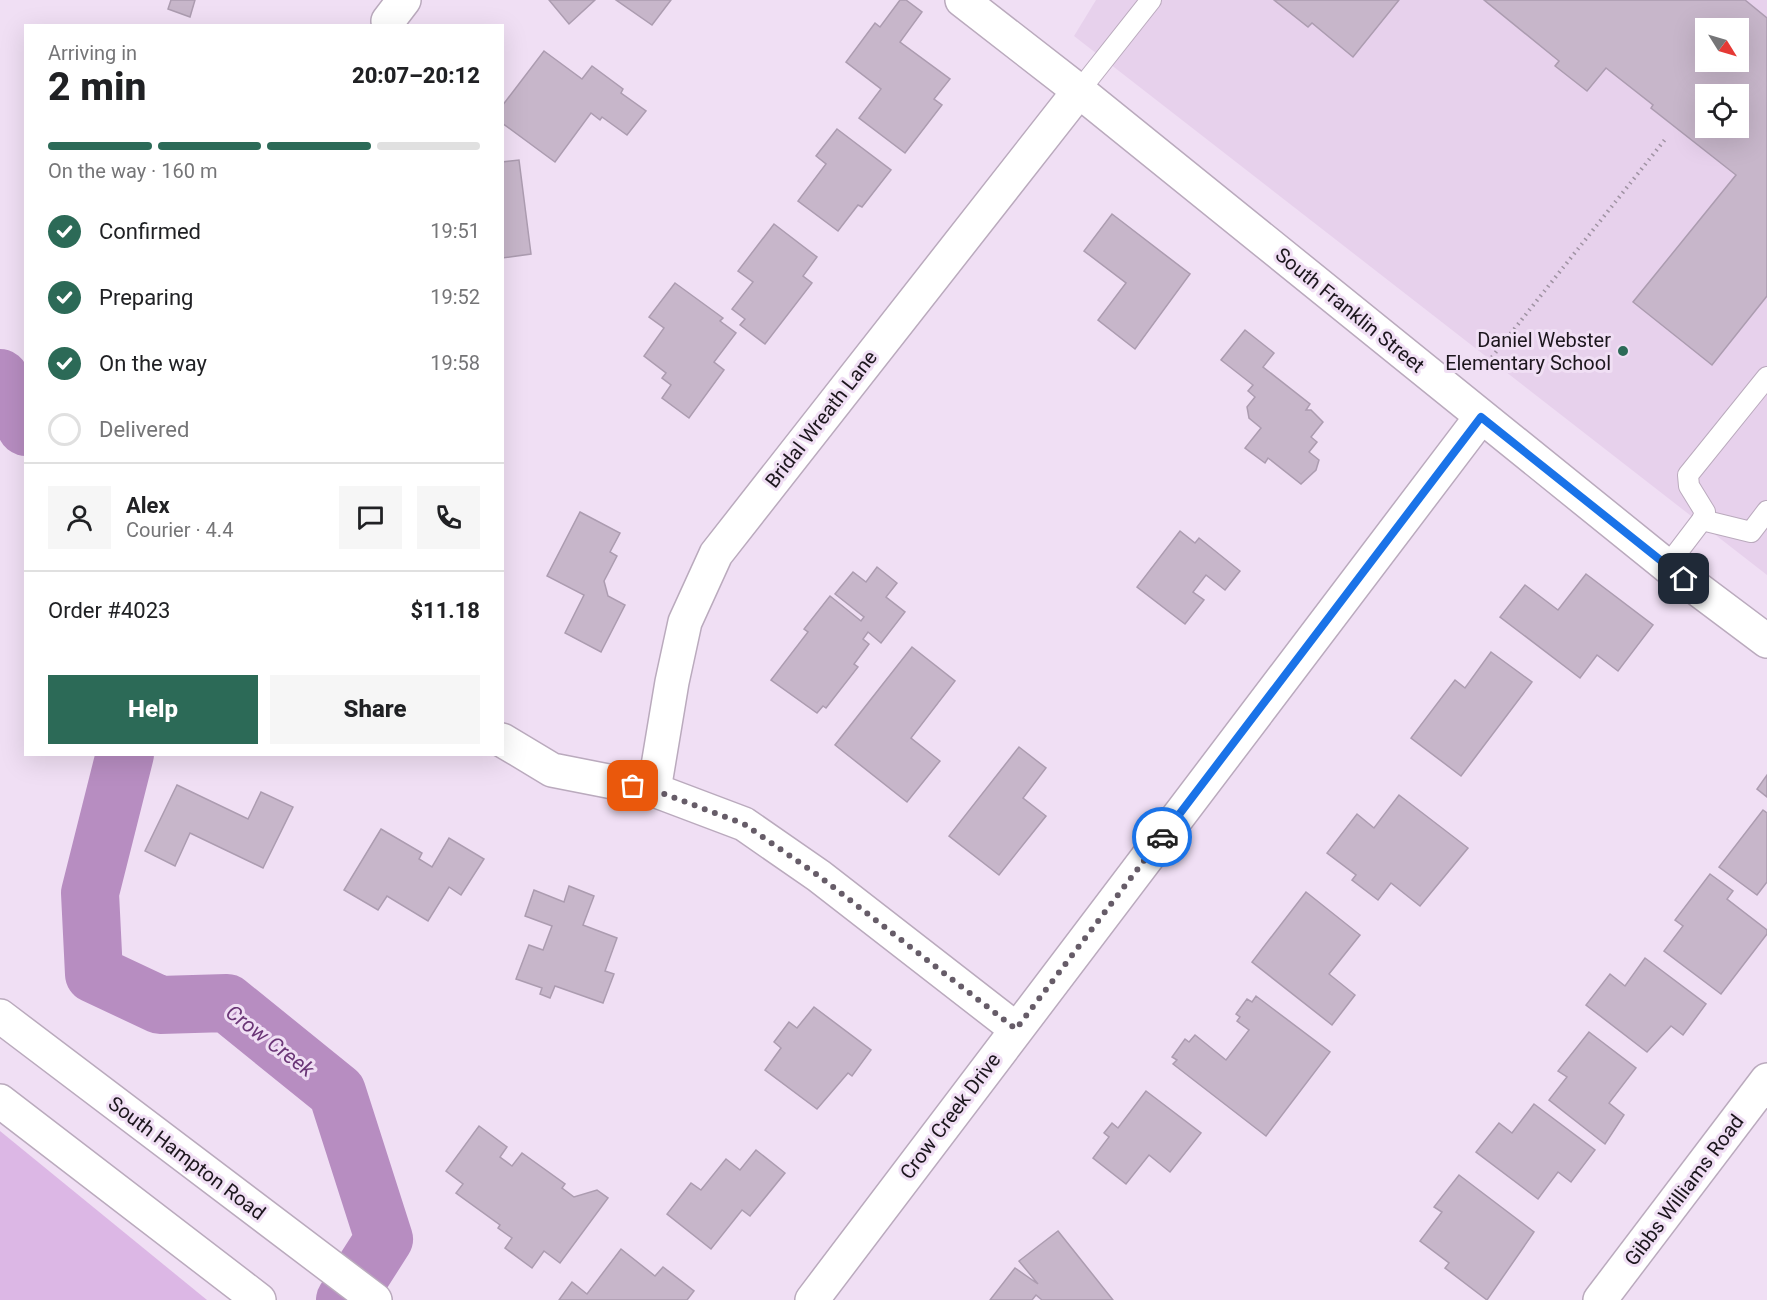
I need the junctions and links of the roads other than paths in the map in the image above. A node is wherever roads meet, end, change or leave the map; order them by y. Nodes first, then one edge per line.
1 (962, 0) edge
2 (1151, 0) edge
3 (1079, 91) junction
4 (1767, 377) edge
5 (1481, 417) junction
6 (1767, 511) edge
7 (1702, 520) junction
8 (1667, 566) junction
9 (1767, 642) edge
10 (504, 741) edge
11 (654, 790) junction
12 (0, 1016) edge
13 (1016, 1029) junction
14 (1767, 1080) edge
15 (0, 1101) edge
16 (249, 1293) edge
17 (375, 1300) edge
18 (812, 1300) edge
19 (1600, 1300) edge

1 - 3 street, South Franklin Street
2 - 3 lane
3 - 5 street, South Franklin Street
3 - 11 street, Bridal Wreath Lane
4 - 7 lane
5 - 8 street, South Franklin Street
5 - 13 street, Crow Creek Drive
6 - 7 lane
7 - 8 lane
8 - 9 street, South Franklin Street
10 - 11 street
11 - 13 street
12 - 17 street, South Hampton Road
13 - 18 street, Crow Creek Drive
14 - 19 street, Gibbs Williams Road
15 - 16 street

